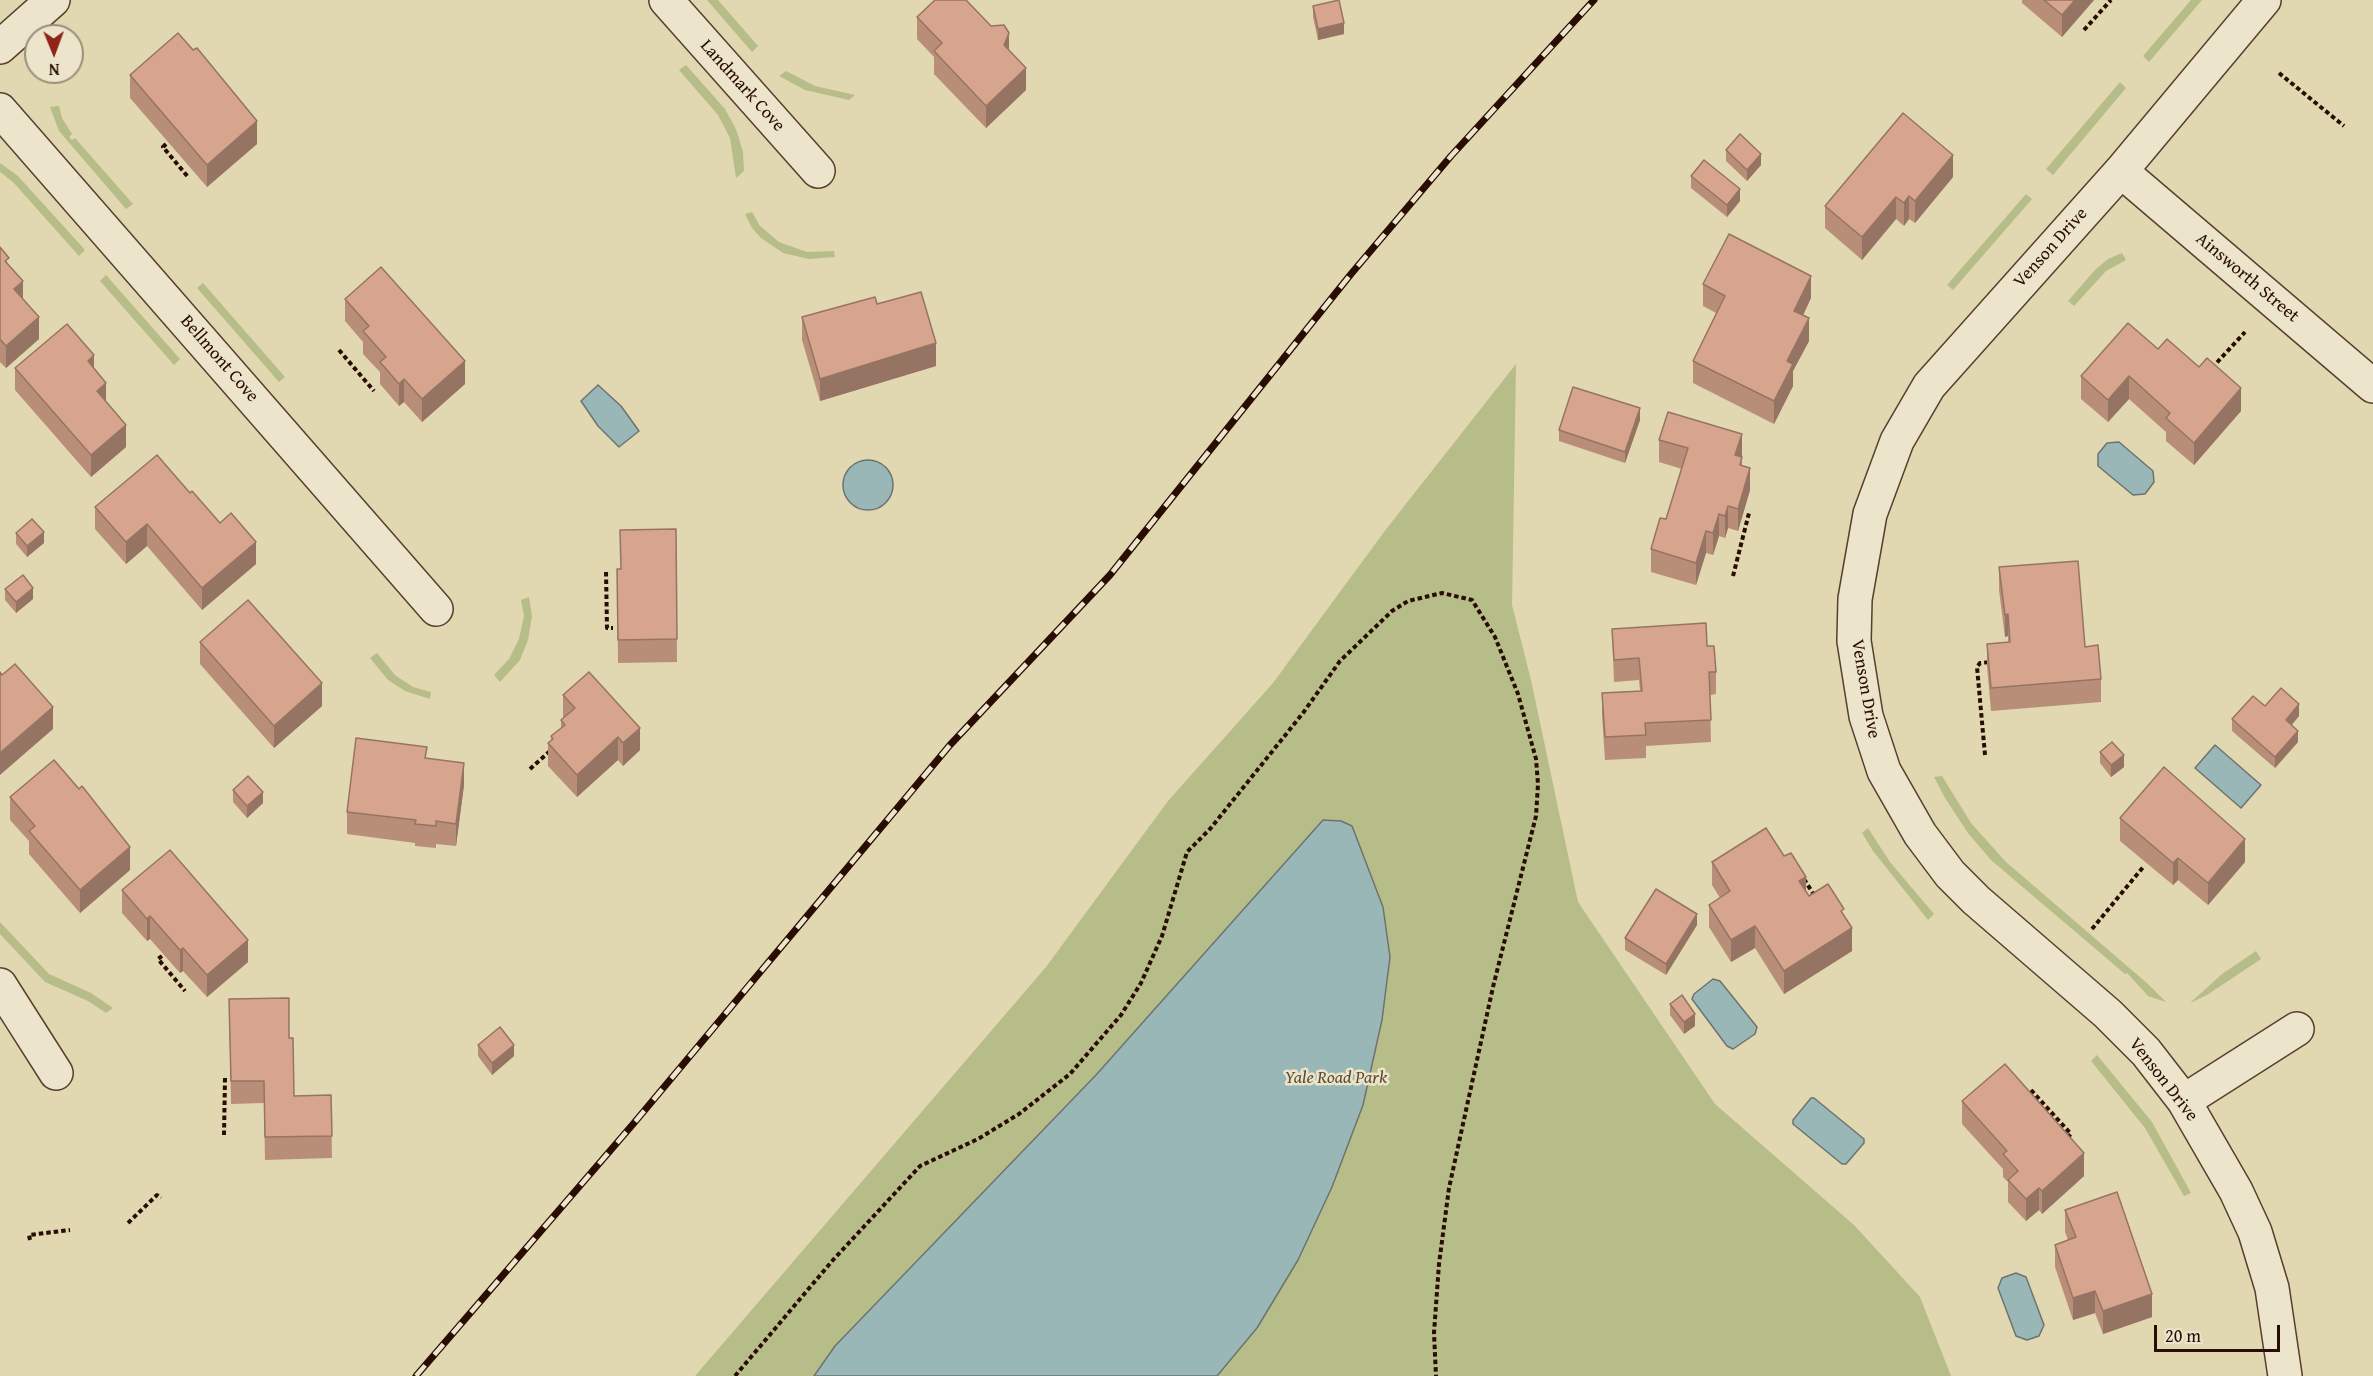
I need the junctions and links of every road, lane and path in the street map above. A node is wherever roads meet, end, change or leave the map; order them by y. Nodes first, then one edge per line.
1 (53, 0) edge
2 (666, 0) edge
3 (2111, 0) edge
4 (2264, 0) edge
5 (2085, 30) dead end
6 (0, 47) edge
7 (2279, 73) dead end
8 (0, 110) edge
9 (2343, 126) dead end
10 (166, 144) dead end
11 (818, 171) dead end
12 (2121, 171) junction
13 (188, 177) dead end
14 (2245, 332) dead end
15 (339, 351) dead end
16 (2207, 374) edge
17 (2373, 386) edge
18 (374, 391) dead end
19 (1749, 513) dead end
20 (606, 572) dead end
21 (1733, 576) dead end
22 (436, 609) dead end
23 (613, 628) dead end
24 (1998, 662) edge
25 (558, 744) edge
26 (1985, 755) dead end
27 (530, 769) dead end
28 (2144, 866) dead end
29 (1801, 874) edge
30 (1818, 902) edge
31 (2092, 929) dead end
32 (162, 956) dead end
33 (0, 985) edge
34 (185, 991) dead end
35 (2297, 1029) dead end
36 (56, 1073) dead end
37 (225, 1078) dead end
38 (2031, 1090) edge
39 (2184, 1101) junction
40 (224, 1135) dead end
41 (2064, 1141) edge
42 (161, 1198) dead end
43 (128, 1222) dead end
44 (70, 1230) dead end
45 (30, 1240) dead end
46 (735, 1376) edge
47 (1436, 1376) edge
48 (2285, 1376) edge

1 - 6 street
2 - 11 street, Landmark Cove
3 - 5 path
4 - 12 street, Venson Drive
7 - 9 path
8 - 22 street, Bellmont Cove
10 - 13 path
12 - 17 street, Ainsworth Street
12 - 39 street, Venson Drive
14 - 16 path
15 - 18 path
19 - 21 path
20 - 23 path
24 - 26 path
25 - 27 path
28 - 31 path
29 - 30 path
32 - 34 path
33 - 36 street
35 - 39 street
37 - 40 path
38 - 41 path
39 - 48 street, Venson Drive
42 - 43 path
44 - 45 path
46 - 47 path

